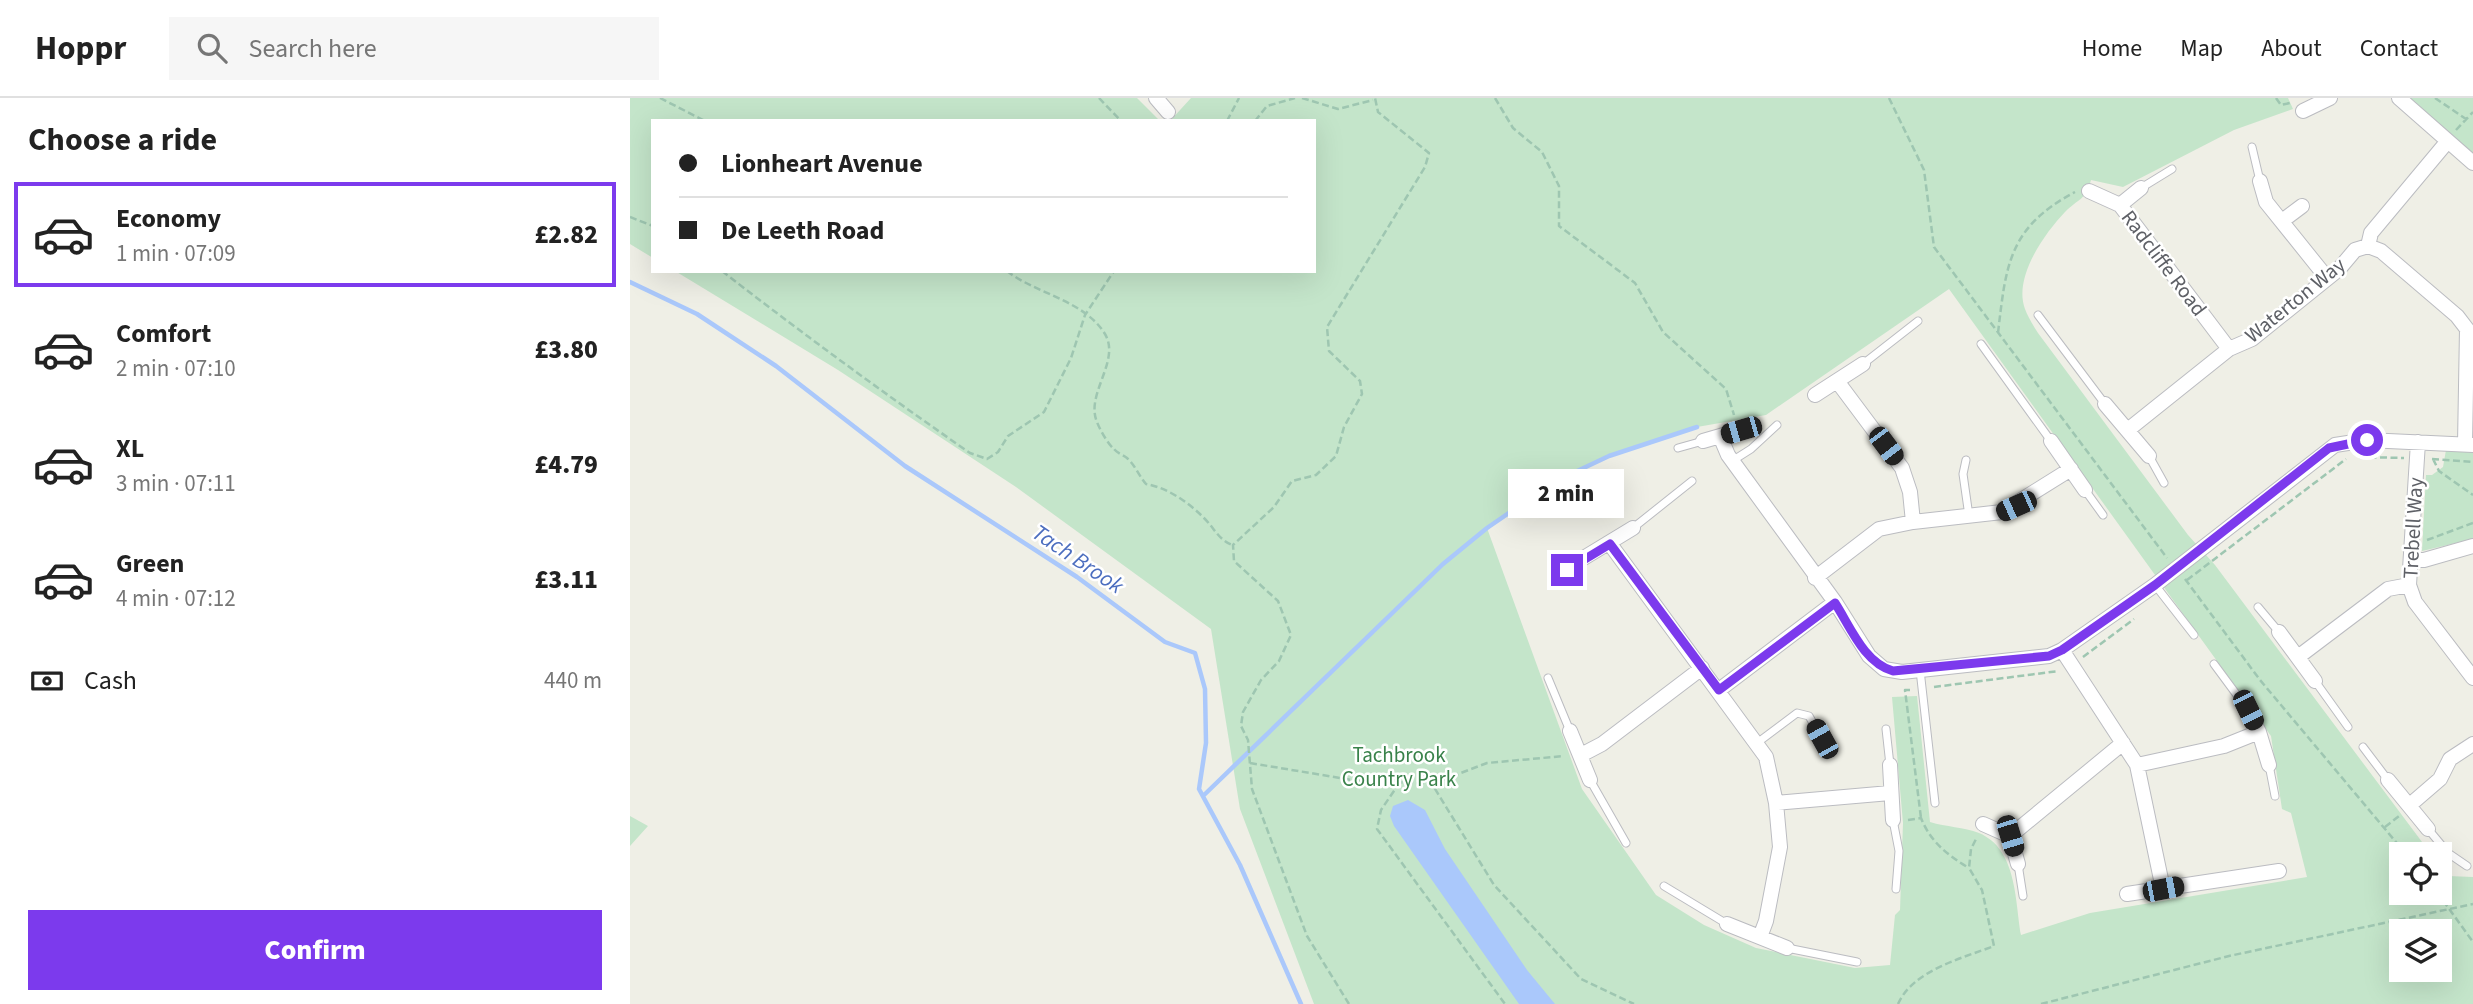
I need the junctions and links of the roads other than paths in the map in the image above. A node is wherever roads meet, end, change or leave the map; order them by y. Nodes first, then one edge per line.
1 (1156, 98) edge
2 (2330, 98) edge
3 (2399, 98) edge
4 (2303, 111) dead end
5 (1168, 113) dead end
6 (2447, 142) junction
7 (2252, 147) dead end
8 (2473, 163) edge
9 (2172, 169) dead end
10 (2260, 181) joint
11 (2141, 188) joint
12 (2089, 191) road end
13 (2120, 205) junction
14 (2302, 206) dead end
15 (2282, 221) junction
16 (2368, 246) junction
17 (2327, 278) junction
18 (2038, 315) dead end
19 (1918, 321) dead end
20 (2470, 328) edge
21 (1981, 344) dead end
22 (2229, 349) junction
23 (1863, 364) joint
24 (1837, 381) junction
25 (1815, 396) dead end
26 (2105, 404) joint
27 (1777, 425) dead end
28 (2129, 429) junction
29 (1741, 430) dead end
30 (1720, 436) junction
31 (1703, 441) joint
32 (2051, 441) joint
33 (2418, 442) junction
34 (2469, 445) edge
35 (1678, 448) dead end
36 (2149, 456) joint
37 (1966, 460) dead end
38 (1732, 461) junction
39 (2071, 469) junction
40 (1692, 481) dead end
41 (2164, 483) dead end
42 (2085, 489) joint
43 (2103, 515) dead end
44 (1969, 516) junction
45 (1913, 522) junction
46 (1633, 528) joint
47 (1610, 544) junction
48 (2473, 546) edge
49 (1581, 559) joint
50 (2411, 560) junction
51 (1815, 578) junction
52 (1552, 582) dead end
53 (2155, 585) junction
54 (2409, 585) junction
55 (1835, 603) junction
56 (2258, 607) dead end
57 (2279, 632) joint
58 (2194, 635) dead end
59 (2062, 650) junction
60 (2298, 657) junction
61 (2214, 664) dead end
62 (1702, 668) junction
63 (1920, 670) junction
64 (1548, 678) dead end
65 (2473, 678) edge
66 (2315, 681) joint
67 (1719, 690) junction
68 (2248, 710) joint
69 (2348, 727) dead end
70 (1886, 729) dead end
71 (1570, 731) joint
72 (2259, 732) junction
73 (1822, 739) dead end
74 (1757, 743) junction
75 (2123, 743) junction
76 (2473, 744) edge
77 (2363, 747) dead end
78 (1581, 755) junction
79 (1890, 765) joint
80 (2137, 765) junction
81 (2269, 765) joint
82 (1590, 780) joint
83 (2388, 780) joint
84 (1890, 793) junction
85 (2275, 796) dead end
86 (1776, 803) junction
87 (1935, 803) dead end
88 (2411, 804) junction
89 (1893, 820) joint
90 (1983, 824) road end
91 (2428, 828) joint
92 (2010, 836) junction
93 (1626, 843) dead end
94 (2018, 864) joint
95 (2467, 866) dead end
96 (2279, 871) dead end
97 (1664, 886) dead end
98 (1896, 889) dead end
99 (2163, 889) junction
100 (2127, 894) dead end
101 (2023, 896) dead end
102 (1727, 924) joint
103 (1760, 937) junction
104 (1787, 948) joint
105 (1857, 962) dead end

1 - 5 street
2 - 4 street
3 - 6 street
6 - 8 street
6 - 16 street
7 - 10 lane
9 - 11 lane
10 - 15 street
11 - 13 street
12 - 13 street, Radcliffe Road
13 - 22 street, Radcliffe Road
14 - 15 street
15 - 17 street
16 - 17 street, Waterton Way
16 - 20 street, Waterton Way
17 - 22 street, Waterton Way
18 - 26 lane
19 - 23 lane
20 - 34 street, Waterton Way
21 - 32 lane
22 - 28 street, Waterton Way
23 - 24 street
24 - 25 street
24 - 45 street
26 - 28 street
27 - 38 lane
28 - 36 street
29 - 30 street
30 - 31 street
30 - 38 street
31 - 35 lane
32 - 39 street
33 - 34 street
33 - 50 street, Trebell Way
33 - 53 street
36 - 41 lane
37 - 44 lane
38 - 51 street
39 - 42 street
39 - 44 street
40 - 46 lane
42 - 43 lane
44 - 45 street
45 - 51 street
46 - 47 street
47 - 49 street
47 - 62 street
48 - 50 street
49 - 52 lane
50 - 54 street, Trebell Way
51 - 55 street
53 - 58 lane
53 - 59 street
54 - 60 street
54 - 65 street, Trebell Way
55 - 63 street
55 - 67 street
56 - 57 lane
57 - 60 street
59 - 63 street
59 - 75 street
60 - 66 street
61 - 68 lane
62 - 67 street
62 - 78 street
63 - 87 lane
64 - 71 lane
66 - 69 lane
67 - 74 street
68 - 72 street
70 - 79 lane
71 - 78 street
72 - 80 street
72 - 81 street
73 - 74 lane
74 - 86 street
75 - 80 street
75 - 92 street
76 - 88 street
77 - 83 lane
78 - 82 street
79 - 84 street
80 - 99 street
81 - 85 lane
82 - 93 lane
83 - 88 street
84 - 86 street
84 - 89 street
86 - 103 street
88 - 91 street
89 - 98 lane
90 - 92 street
91 - 95 lane
92 - 94 street
94 - 101 lane
96 - 99 street
97 - 102 lane
99 - 100 street
102 - 103 street
103 - 104 street
104 - 105 lane

